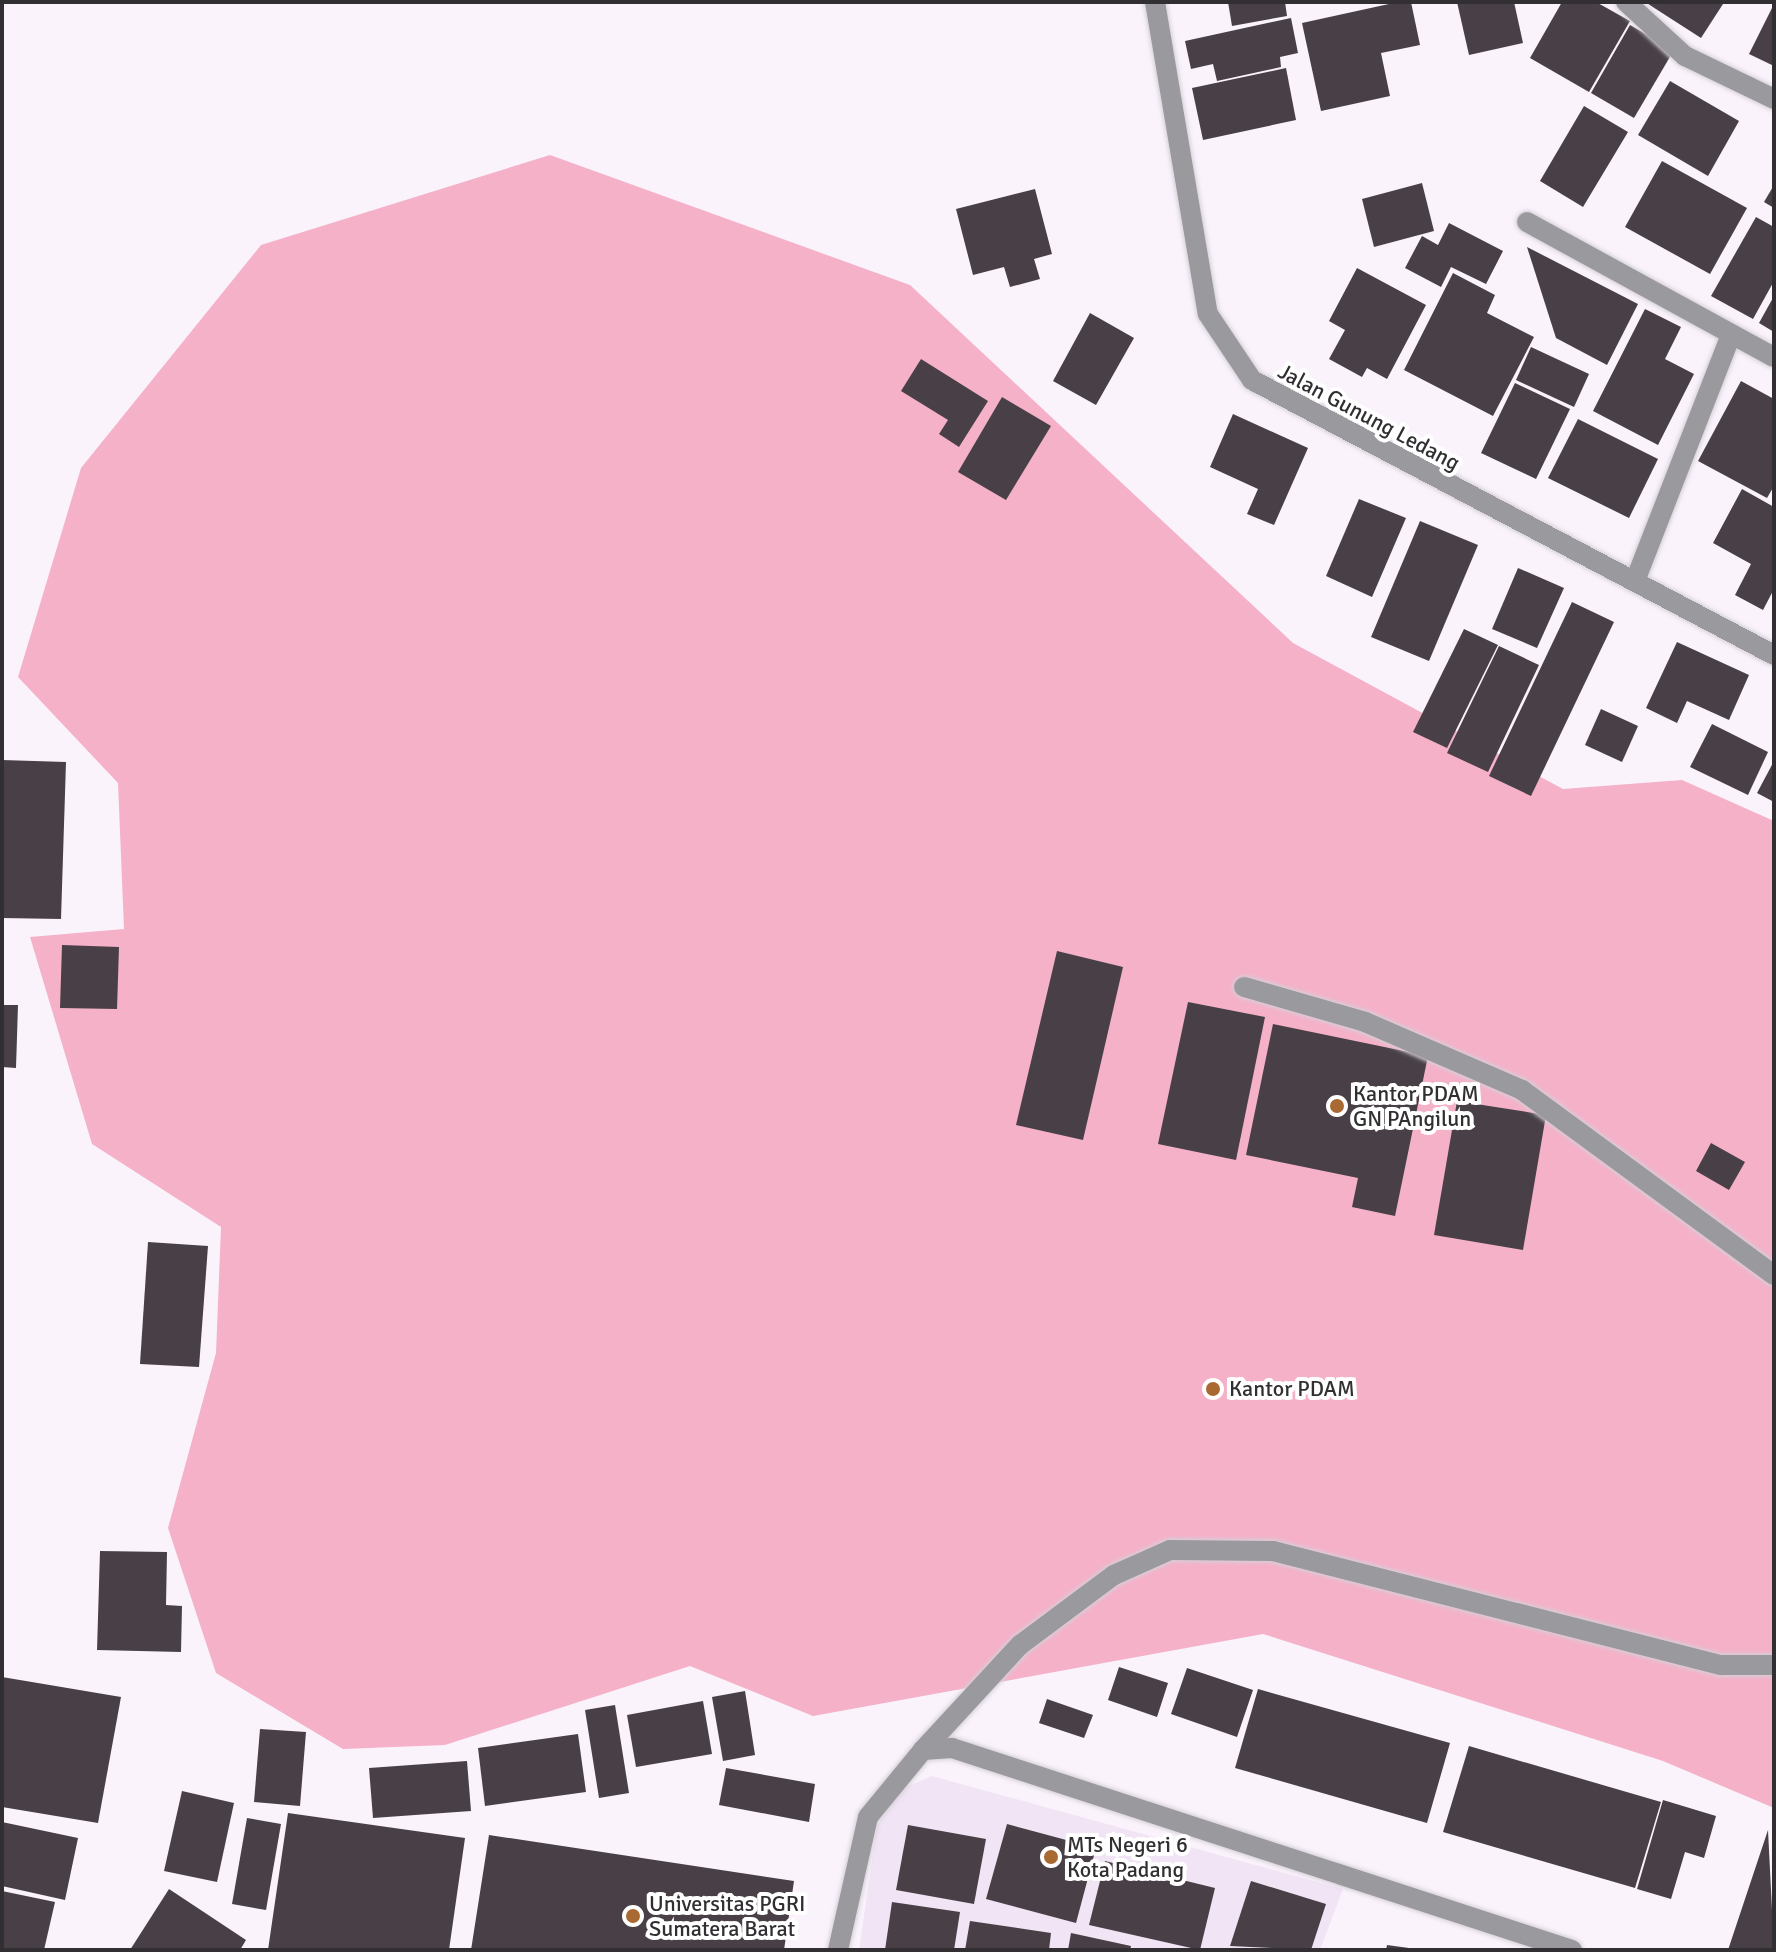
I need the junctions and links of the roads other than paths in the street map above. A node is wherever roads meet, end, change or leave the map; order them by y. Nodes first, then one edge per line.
1 (1155, 2) edge
2 (1626, 2) edge
3 (1774, 99) edge
4 (1527, 222) dead end
5 (1731, 335) junction
6 (1774, 357) edge
7 (1635, 581) junction
8 (1774, 655) edge
9 (1244, 987) dead end
10 (1774, 1275) edge
11 (1774, 1665) edge
12 (923, 1750) junction
13 (838, 1950) edge
14 (1572, 1950) edge

1 - 7 street, Jalan Gunung Ledang
2 - 3 street
4 - 5 street
5 - 6 street
5 - 7 street
7 - 8 street, Jalan Gunung Ledang
9 - 10 street
11 - 12 street
12 - 13 street
12 - 14 street

